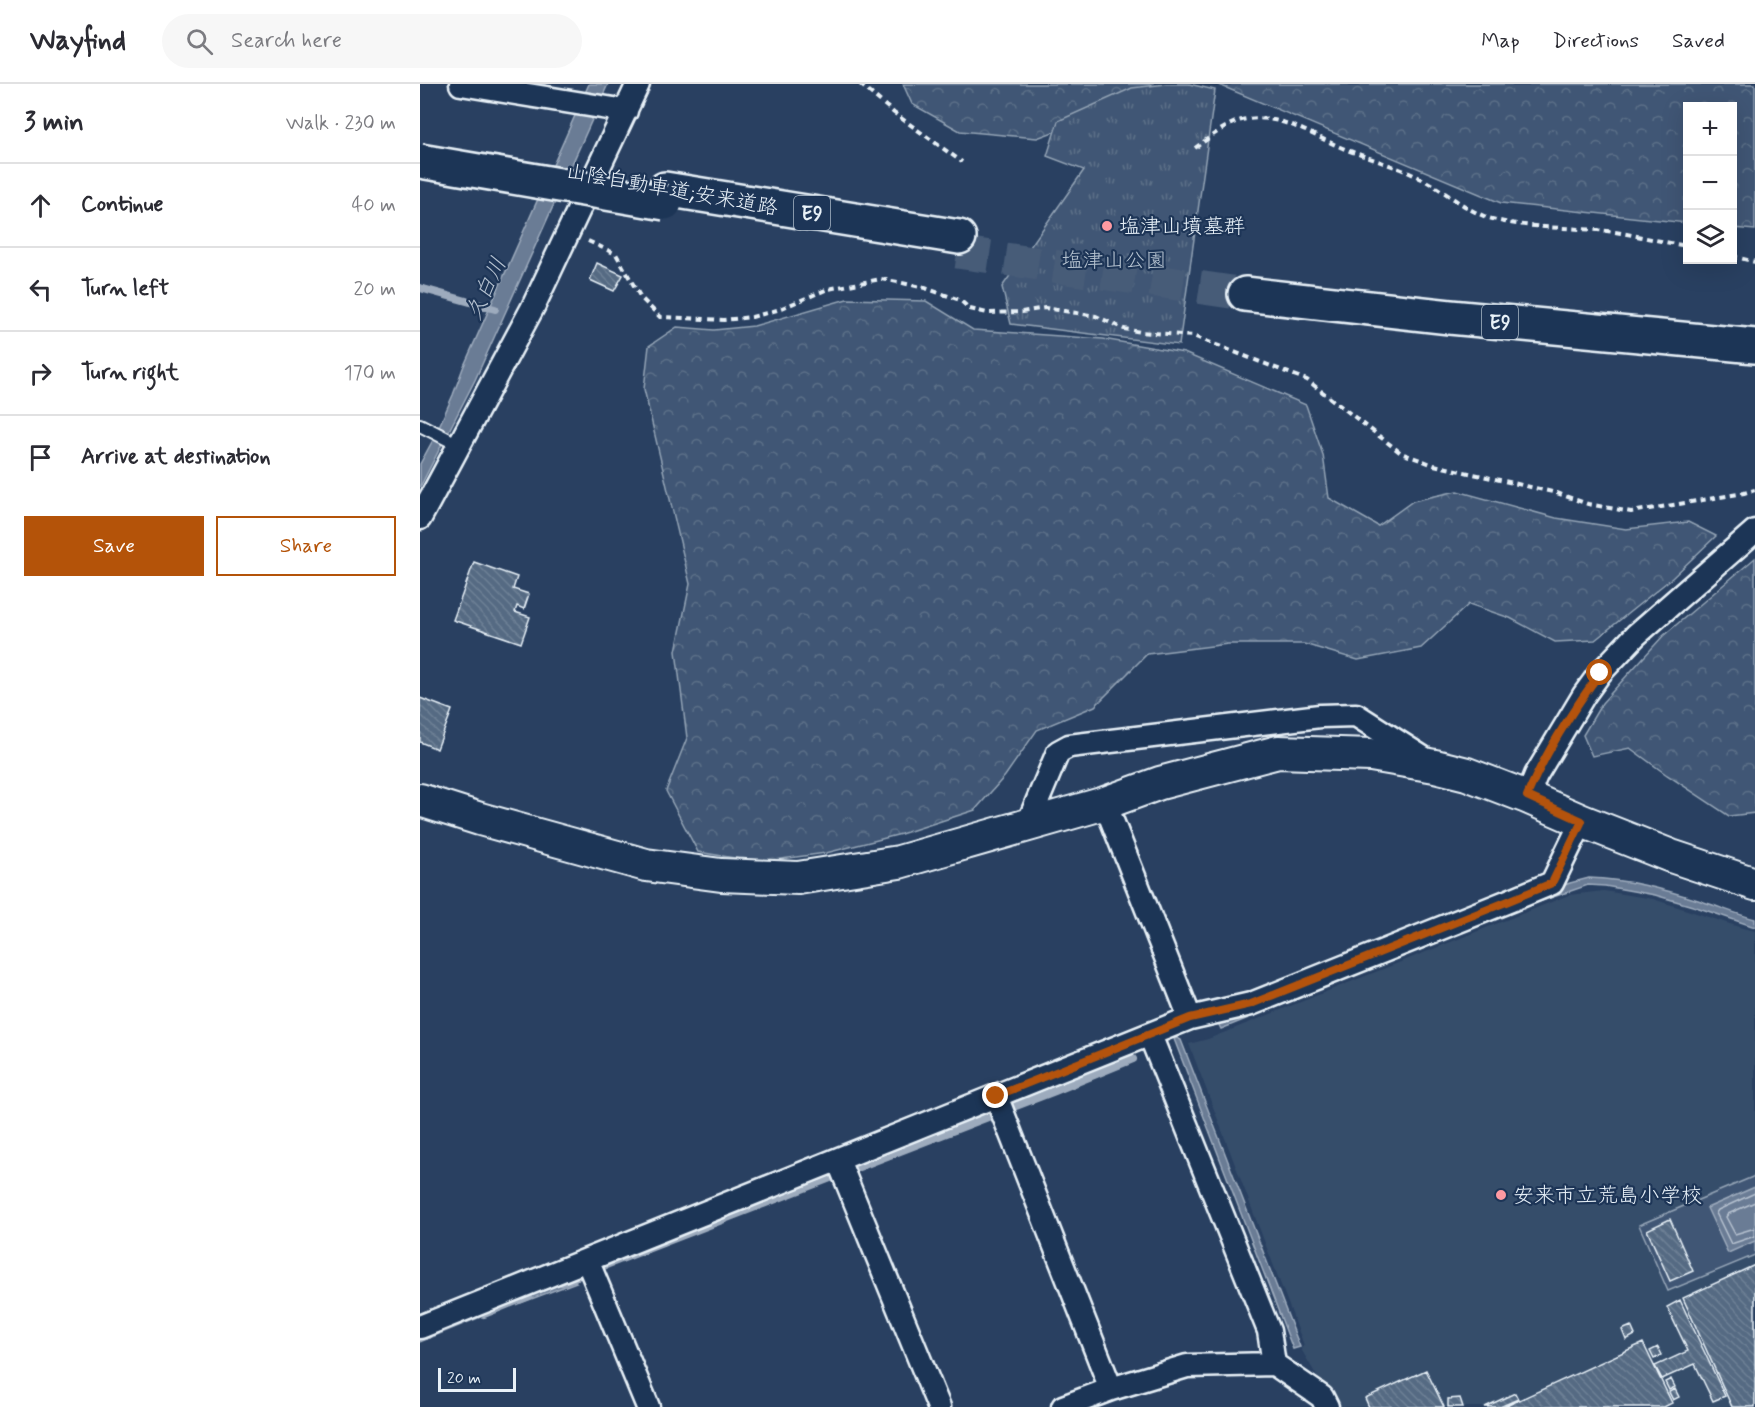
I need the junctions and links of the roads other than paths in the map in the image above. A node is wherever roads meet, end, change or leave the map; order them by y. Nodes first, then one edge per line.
1 (461, 84) edge
2 (638, 84) edge
3 (626, 111) junction
4 (420, 146) edge
5 (420, 160) edge
6 (665, 196) junction
7 (958, 244) tunnel mouth
8 (1755, 330) edge
9 (1755, 346) edge
10 (424, 427) edge
11 (456, 443) junction
12 (420, 518) edge
13 (1755, 531) edge
14 (1435, 765) junction
15 (1527, 796) junction
16 (420, 800) edge
17 (1105, 803) junction
18 (1582, 821) junction
19 (1027, 826) junction
20 (1755, 884) edge
21 (1190, 1018) junction
22 (1150, 1035) junction
23 (996, 1096) junction
24 (838, 1160) junction
25 (587, 1260) junction
26 (420, 1327) edge
27 (1274, 1364) junction
28 (1111, 1389) junction
29 (648, 1407) edge
30 (939, 1407) edge
31 (1063, 1407) edge
32 (1327, 1407) edge

1 - 3 street
2 - 3 street
3 - 11 street
4 - 6 highway, 山陰自動車道;安来道路 / E9
5 - 6 highway, 山陰自動車道;安来道路 / E9, bridge
6 - 7 highway, 山陰自動車道;安来道路 / E9
8 - 9 highway, E9
10 - 11 lane
11 - 12 street
13 - 15 street
14 - 15 street
14 - 17 street
14 - 19 street
15 - 18 street
16 - 19 street
17 - 19 street
17 - 21 street
18 - 20 street
18 - 21 street
21 - 22 street
22 - 23 street
22 - 27 street
23 - 24 street
23 - 28 street
24 - 25 street
24 - 30 street
25 - 26 street
25 - 29 street
27 - 28 street
27 - 32 street
28 - 31 street

